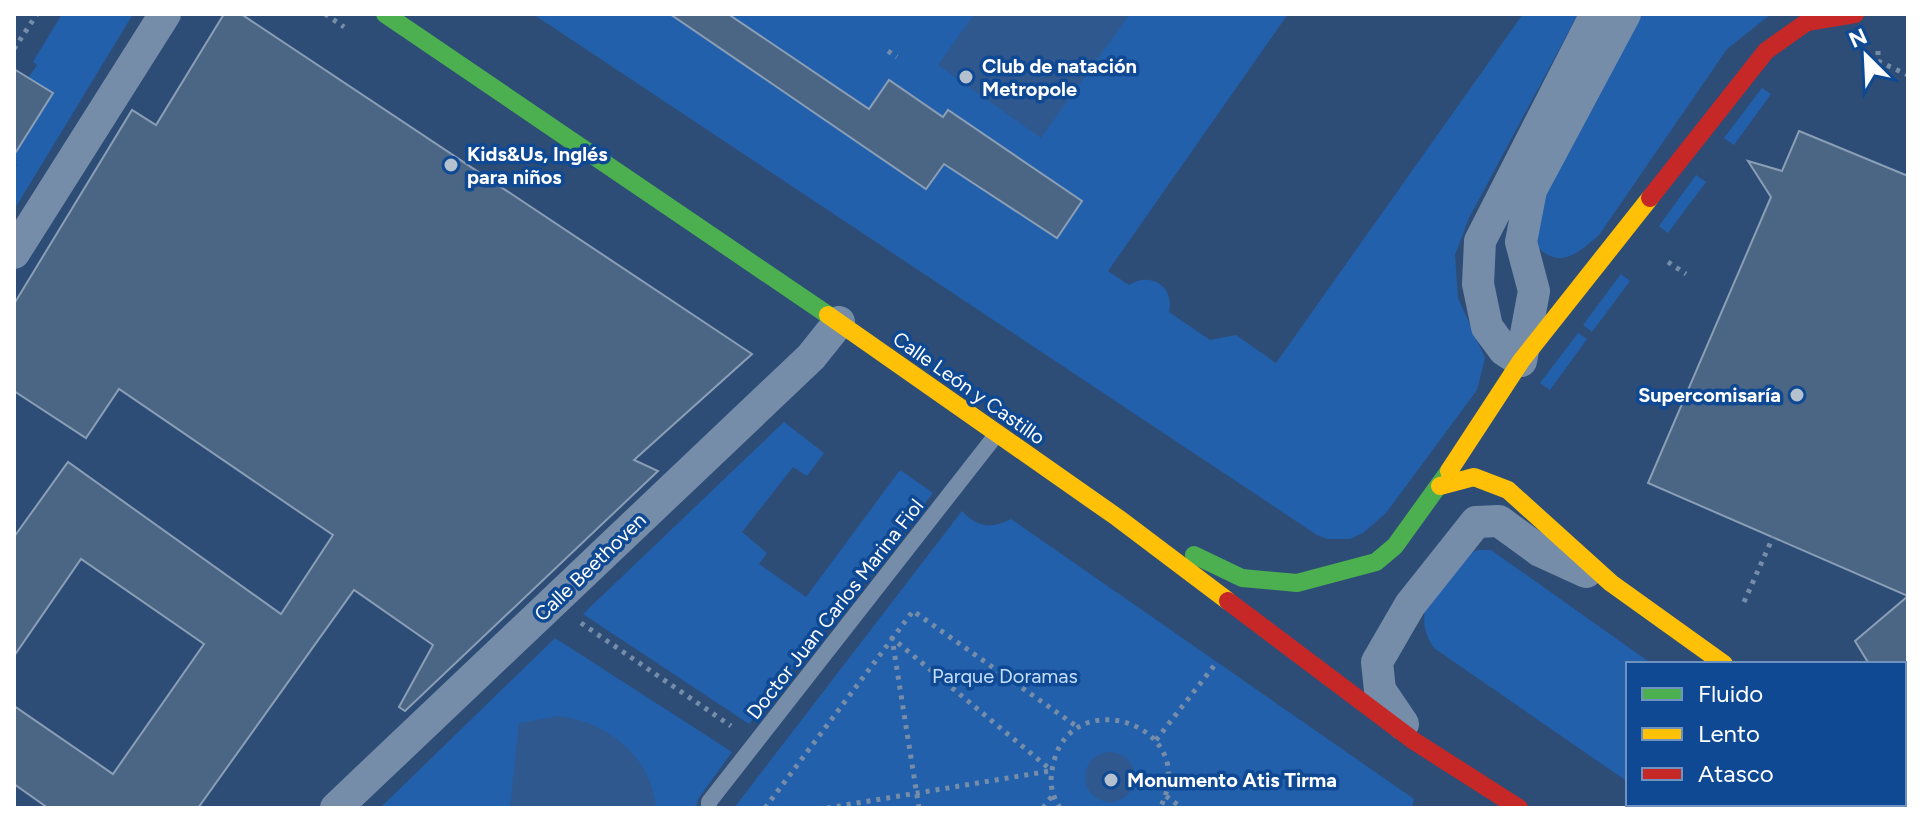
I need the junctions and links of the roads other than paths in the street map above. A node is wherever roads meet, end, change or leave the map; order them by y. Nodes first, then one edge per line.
1 (165, 14) edge
2 (1596, 14) edge
3 (1625, 14) edge
4 (1855, 14) edge
5 (389, 15) edge
6 (14, 253) edge
7 (839, 322) junction
8 (1521, 361) junction
9 (1490, 404) junction
10 (996, 435) junction
11 (1491, 445) dead end
12 (1498, 471) dead end
13 (1440, 486) junction
14 (1508, 490) junction
15 (1118, 518) junction
16 (1611, 583) junction
17 (1721, 662) edge
18 (1414, 741) junction
19 (1492, 789) junction
20 (336, 808) edge
21 (709, 808) edge
22 (1479, 808) edge
23 (1519, 808) edge

1 - 6 street
2 - 8 street
3 - 8 street
4 - 8 street
5 - 7 street, Calle León y Castillo
7 - 10 street, Calle León y Castillo
7 - 20 street, Calle Beethoven
8 - 9 street
9 - 11 street
9 - 13 street
10 - 15 street, Calle León y Castillo
10 - 21 lane, Doctor Juan Carlos Marina Fiol
12 - 14 street
13 - 14 street
13 - 15 street
14 - 16 street
15 - 18 street, Calle León y Castillo
16 - 17 street
16 - 18 street
18 - 19 street, Calle León y Castillo
19 - 22 lane
19 - 23 street, Calle León y Castillo

